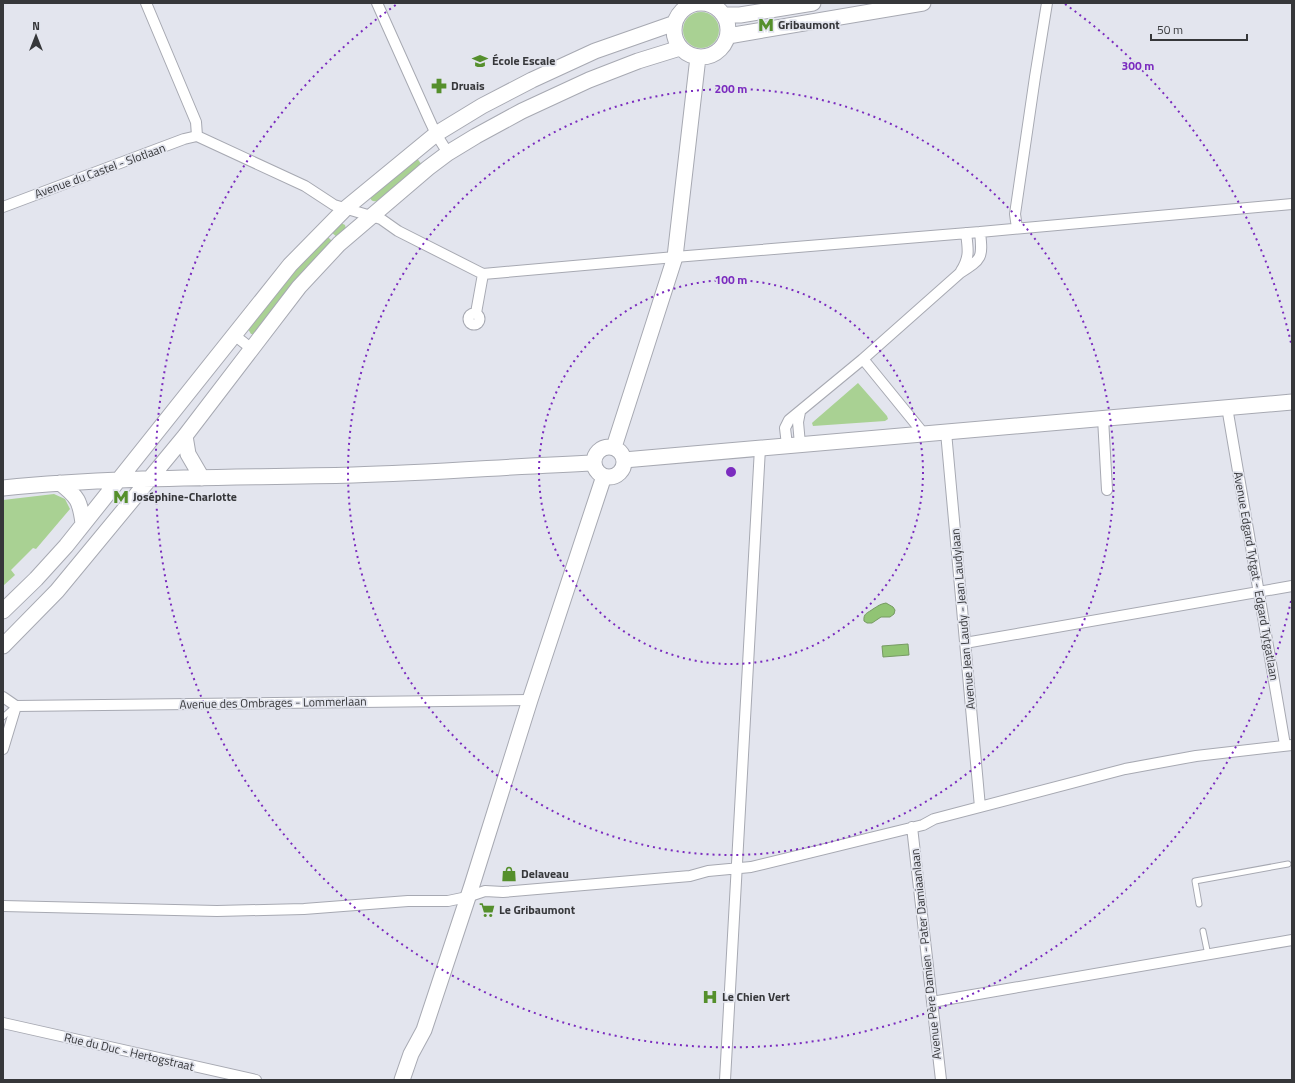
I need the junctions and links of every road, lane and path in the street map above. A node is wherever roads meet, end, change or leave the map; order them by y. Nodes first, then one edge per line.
1 (146, 3) edge
2 (377, 3) edge
3 (813, 3) edge
4 (923, 3) edge
5 (1047, 3) edge
6 (712, 4) edge
7 (686, 5) edge
8 (884, 6) edge
9 (724, 16) junction
10 (675, 23) junction
11 (728, 36) junction
12 (680, 48) junction
13 (698, 57) junction
14 (436, 134) junction
15 (197, 136) junction
16 (448, 153) junction
17 (1292, 204) edge
18 (3, 207) edge
19 (346, 208) junction
20 (371, 216) junction
21 (1016, 228) junction
22 (980, 232) junction
23 (966, 233) junction
24 (675, 257) junction
25 (960, 273) junction
26 (483, 274) junction
27 (476, 314) dead end
28 (234, 335) junction
29 (252, 349) junction
30 (863, 359) junction
31 (1292, 402) edge
32 (1227, 407) junction
33 (1103, 418) junction
34 (946, 432) junction
35 (924, 434) junction
36 (185, 436) junction
37 (793, 444) junction
38 (614, 447) junction
39 (760, 448) junction
40 (624, 460) junction
41 (594, 463) junction
42 (604, 476) junction
43 (202, 478) junction
44 (149, 479) junction
45 (118, 480) junction
46 (60, 483) junction
47 (3, 488) edge
48 (1107, 490) dead end
49 (83, 523) junction
50 (1292, 586) edge
51 (1258, 592) junction
52 (3, 611) edge
53 (965, 643) junction
54 (3, 646) edge
55 (3, 696) edge
56 (530, 700) junction
57 (16, 706) junction
58 (3, 717) edge
59 (1288, 745) edge
60 (3, 749) edge
61 (980, 807) junction
62 (912, 827) junction
63 (1288, 864) dead end
64 (737, 868) junction
65 (467, 897) junction
66 (1199, 904) dead end
67 (3, 906) edge
68 (1203, 931) dead end
69 (1292, 940) edge
70 (1208, 955) junction
71 (932, 1002) junction
72 (3, 1023) edge
73 (424, 1030) junction
74 (256, 1080) edge
75 (402, 1080) edge
76 (413, 1080) edge
77 (725, 1080) edge
78 (940, 1080) edge

1 - 15 street
2 - 14 street
3 - 9 street
4 - 8 street
5 - 21 street
6 - 7 street
6 - 9 street
7 - 10 street
8 - 11 street
9 - 11 street
10 - 12 street
10 - 14 street
11 - 13 street
12 - 13 street
12 - 16 street
13 - 24 street
14 - 16 street
14 - 19 street
15 - 18 street, Avenue du Castel - Slotlaan
15 - 19 street
16 - 20 street
17 - 21 street
19 - 20 street
19 - 28 street
20 - 26 street
20 - 29 street
21 - 22 street
22 - 23 street
22 - 25 street
23 - 24 street
23 - 25 street
24 - 26 street
24 - 38 street
25 - 30 street
26 - 27 street
28 - 29 street
28 - 45 street
29 - 36 street
30 - 35 street
30 - 37 street
31 - 32 street
32 - 33 street
32 - 51 street, Avenue Edgard Tytgat - Edgard Tytgatlaan
33 - 34 street
33 - 48 street
34 - 35 street
34 - 53 street, Avenue Jean Laudy - Jean Laudylaan
35 - 37 street
36 - 43 street
36 - 44 street
37 - 39 street
38 - 40 street
38 - 41 street
39 - 40 street
39 - 64 street
40 - 42 street
41 - 42 street
41 - 43 street
42 - 56 street
43 - 44 street
44 - 45 street
44 - 54 street
45 - 46 street
45 - 49 street
46 - 47 street
46 - 49 street
49 - 52 street
50 - 51 street
51 - 53 street
51 - 59 street, Avenue Edgard Tytgat - Edgard Tytgatlaan
53 - 61 street, Avenue Jean Laudy - Jean Laudylaan
55 - 57 street
56 - 57 street, Avenue des Ombrages - Lommerlaan
56 - 65 street
57 - 58 lane
57 - 60 street
59 - 61 street
61 - 62 street
62 - 64 street
62 - 71 street, Avenue Père Damien - Pater Damiaanlaan
63 - 66 lane
64 - 65 street
64 - 77 street
65 - 67 street
65 - 73 street
68 - 70 lane
69 - 70 street
70 - 71 street
71 - 78 street, Avenue Père Damien - Pater Damiaanlaan
72 - 74 street, Rue du Duc - Hertogstraat
73 - 75 street
73 - 76 street

